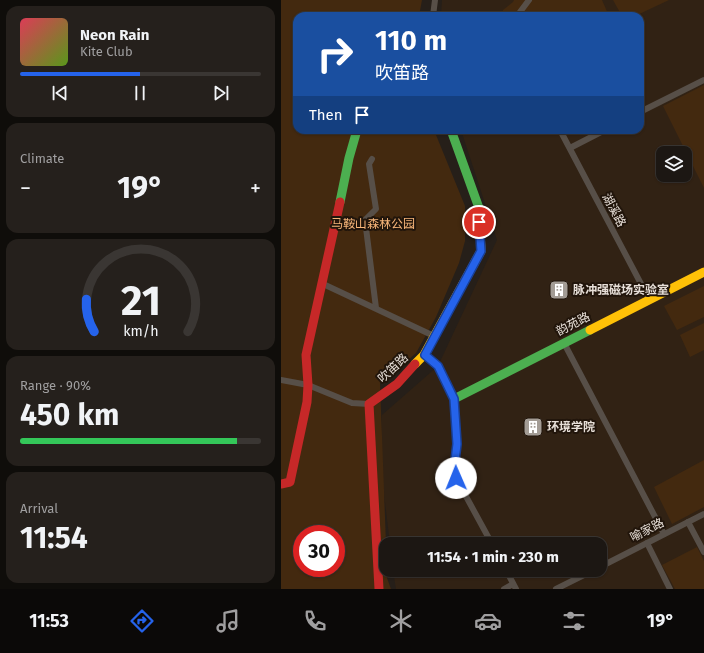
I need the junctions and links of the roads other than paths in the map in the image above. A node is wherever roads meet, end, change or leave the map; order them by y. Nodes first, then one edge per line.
1 (435, 0) edge
2 (529, 0) edge
3 (434, 12) edge
4 (520, 12) edge
5 (704, 80) edge
6 (644, 110) edge
7 (356, 134) edge
8 (452, 134) edge
9 (562, 134) edge
10 (597, 134) edge
11 (570, 148) junction
12 (372, 159) dead end
13 (704, 272) edge
14 (321, 283) junction
15 (649, 299) junction
16 (376, 308) junction
17 (434, 336) junction
18 (563, 343) junction
19 (425, 355) junction
20 (281, 380) edge
21 (308, 385) junction
22 (454, 399) junction
23 (369, 404) junction
24 (281, 484) edge
25 (704, 514) edge
26 (688, 522) junction
27 (665, 534) junction
28 (488, 537) edge
29 (647, 543) junction
30 (704, 552) edge
31 (607, 563) edge
32 (510, 577) edge
33 (579, 577) edge
34 (515, 587) edge
35 (379, 589) edge
36 (504, 589) edge
37 (556, 589) edge
38 (670, 589) edge

1 - 3 street
2 - 4 street
5 - 6 street
7 - 14 street
8 - 17 street, 吹笛路
9 - 11 street, 湖溪路
10 - 11 street
11 - 15 street, 湖溪路
12 - 16 street
13 - 15 street, 韵苑路
14 - 16 street
14 - 21 street
15 - 18 street, 韵苑路
16 - 17 street
17 - 19 street, 吹笛路
18 - 22 street, 韵苑路
18 - 27 street
19 - 22 street
19 - 23 street, 吹笛路
20 - 21 street
21 - 23 street
21 - 24 street
22 - 28 street
23 - 35 street
25 - 26 street, 喻家路
26 - 27 street, 喻家路
26 - 30 street
27 - 29 street, 喻家路
29 - 31 street, 喻家路
29 - 38 street
32 - 34 street
33 - 37 street
34 - 36 street

